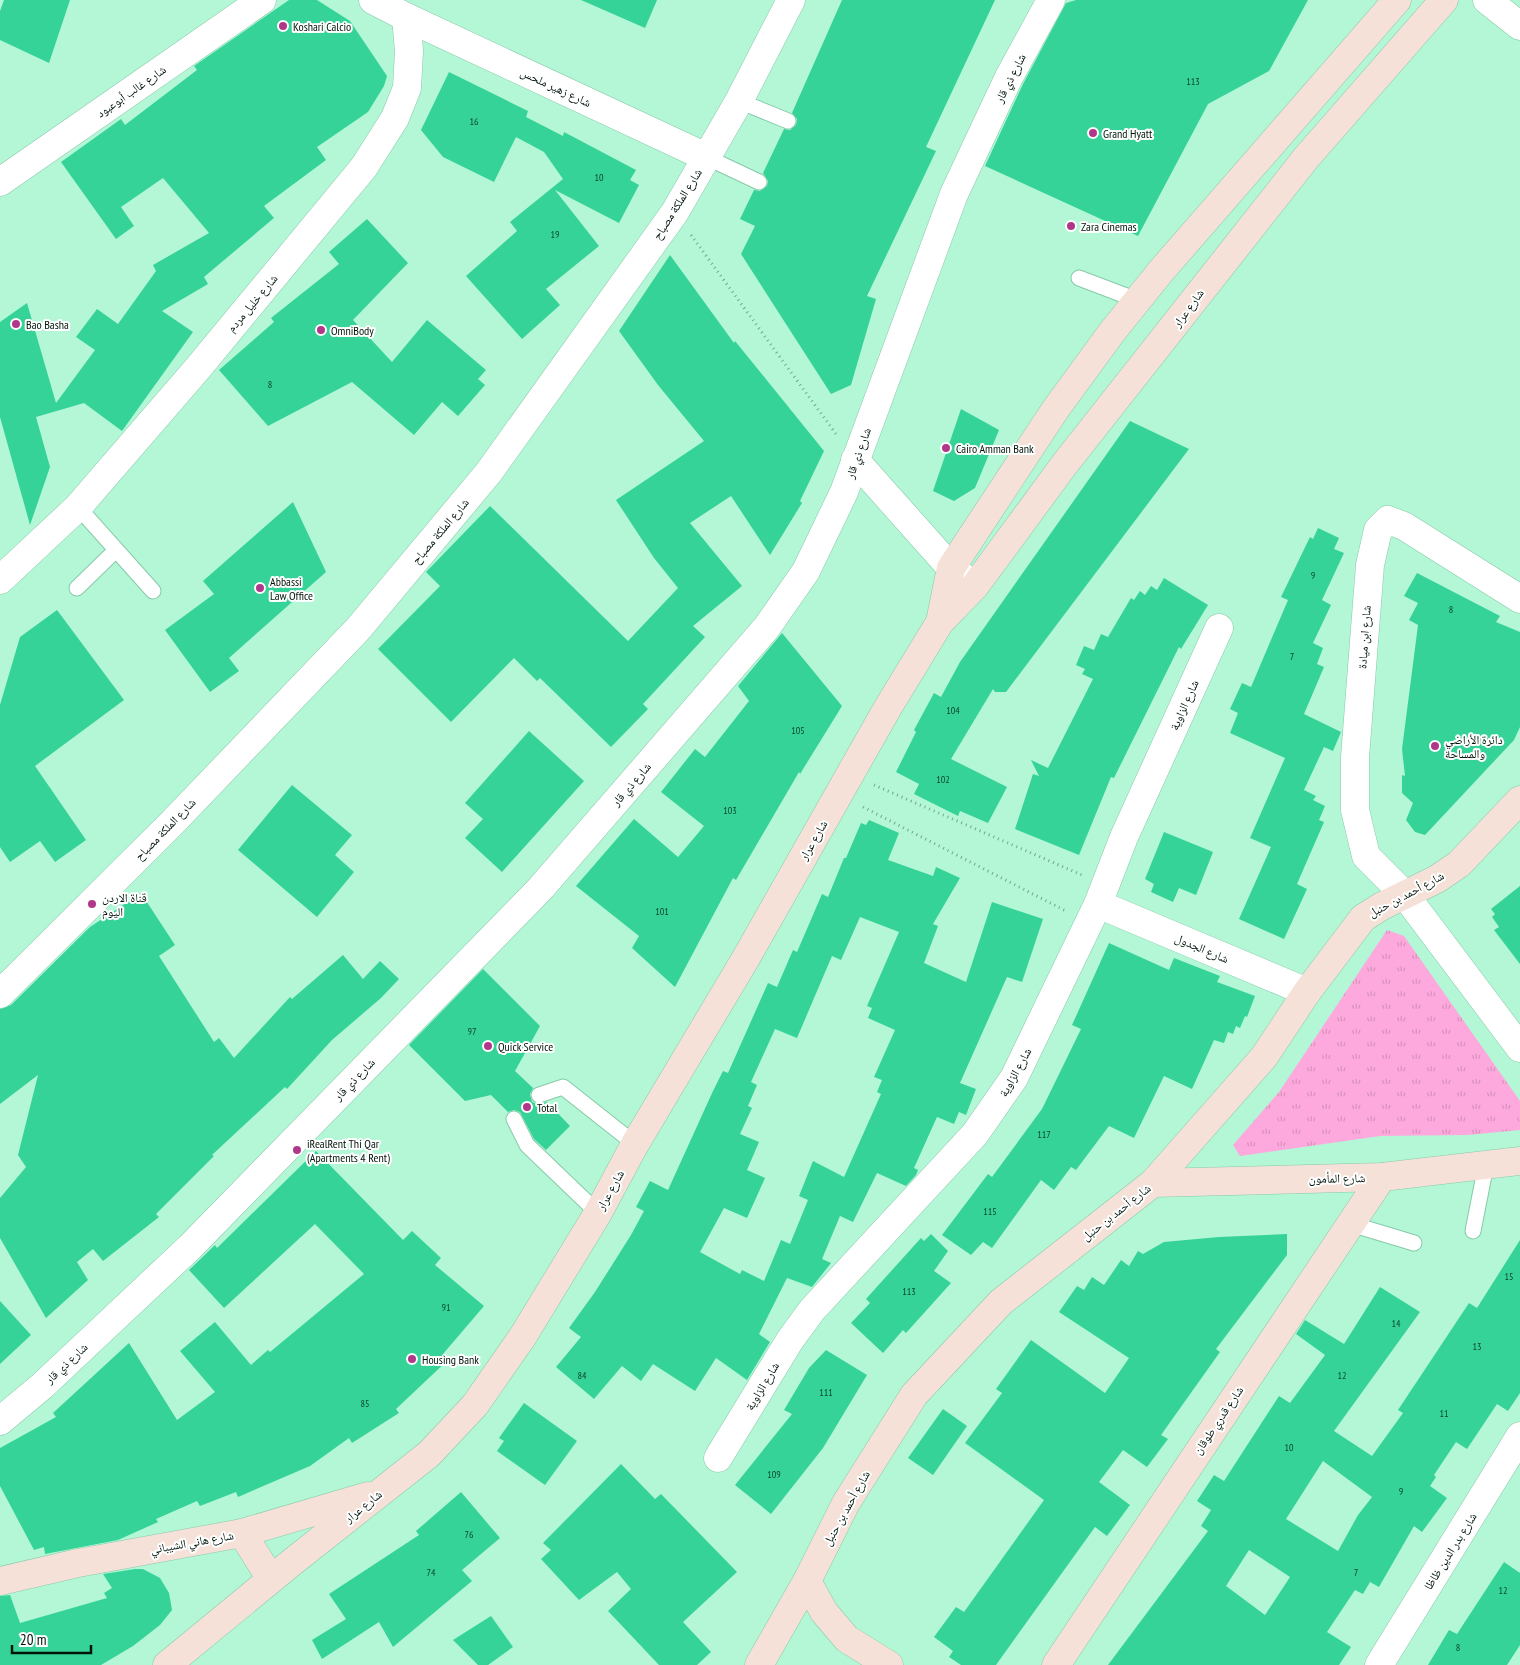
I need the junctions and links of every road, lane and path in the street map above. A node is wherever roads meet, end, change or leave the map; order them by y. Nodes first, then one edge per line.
1 (262, 0) edge
2 (373, 0) edge
3 (791, 0) edge
4 (1051, 0) edge
5 (1397, 0) edge
6 (1444, 0) edge
7 (1487, 0) edge
8 (406, 18) junction
9 (1520, 26) edge
10 (739, 101) junction
11 (788, 121) dead end
12 (706, 157) junction
13 (0, 182) edge
14 (759, 182) dead end
15 (675, 212) junction
16 (1188, 240) junction
17 (1219, 267) junction
18 (1079, 278) dead end
19 (1137, 300) junction
20 (855, 460) junction
21 (78, 507) junction
22 (116, 550) junction
23 (951, 568) junction
24 (0, 580) edge
25 (975, 586) junction
26 (77, 588) dead end
27 (153, 591) dead end
28 (1520, 599) edge
29 (940, 622) junction
30 (1219, 628) dead end
31 (844, 785) junction
32 (1520, 800) edge
33 (1405, 895) junction
34 (1098, 904) junction
35 (1307, 992) junction
36 (0, 994) edge
37 (1520, 1048) edge
38 (539, 1095) dead end
39 (514, 1118) dead end
40 (635, 1144) junction
41 (1520, 1161) edge
42 (1486, 1165) junction
43 (1382, 1177) junction
44 (1153, 1183) junction
45 (598, 1213) junction
46 (1351, 1224) junction
47 (1473, 1231) dead end
48 (1414, 1243) dead end
49 (0, 1421) edge
50 (1520, 1436) edge
51 (718, 1458) dead end
52 (381, 1492) junction
53 (242, 1534) junction
54 (271, 1578) junction
55 (807, 1581) junction
56 (0, 1582) edge
57 (879, 1663) edge
58 (167, 1665) edge
59 (759, 1665) edge
60 (1056, 1665) edge
61 (1379, 1665) edge

1 - 13 street, شارع غالب أبوعبود
2 - 8 street
3 - 10 street, شارع الملكة مصباح
4 - 20 street, شارع ذي قار
5 - 16 main road, شارع عرار
6 - 17 main road, شارع عرار
7 - 9 street
8 - 12 street, شارع زهير ملحس
8 - 21 street, شارع خليل مردم
10 - 11 lane
10 - 12 street, شارع الملكة مصباح
12 - 14 lane
12 - 15 street, شارع الملكة مصباح
15 - 20 path
15 - 36 street, شارع الملكة مصباح
16 - 17 main road
16 - 19 main road, شارع عرار
17 - 25 main road, شارع عرار
18 - 19 lane
19 - 23 main road, شارع عرار
20 - 23 street
20 - 49 street, شارع ذي قار
21 - 22 lane
21 - 24 street, شارع خليل مردم
22 - 26 lane
22 - 27 lane
23 - 25 street
23 - 29 main road, شارع عرار
25 - 29 main road, شارع عرار
28 - 33 street, شارع ابن ميادة
29 - 31 main road, شارع عرار
30 - 34 street, شارع الزاوية
31 - 34 path
31 - 34 path
31 - 40 main road, شارع عرار
32 - 33 main road, شارع أحمد بن حنبل
33 - 35 main road, شارع أحمد بن حنبل
33 - 37 street
34 - 35 street, شارع الجدول
34 - 51 street, شارع الزاوية
35 - 44 main road, شارع أحمد بن حنبل
38 - 40 lane
39 - 45 lane
40 - 45 main road, شارع عرار
41 - 42 main road, شارع المأمون
42 - 43 main road, شارع المأمون
42 - 47 lane
43 - 44 main road, شارع المأمون
43 - 46 main road, شارع قدري طوقان
44 - 55 main road, شارع أحمد بن حنبل
45 - 52 main road, شارع عرار
46 - 48 lane
46 - 60 main road, شارع قدري طوقان
50 - 61 street, شارع بدر الدين ظاظا
52 - 53 main road, شارع هاني الشيباني
52 - 54 main road, شارع عرار
53 - 54 main road
53 - 56 main road, شارع هاني الشيباني
54 - 58 main road, شارع عرار
55 - 57 main road
55 - 59 main road, شارع أحمد بن حنبل

